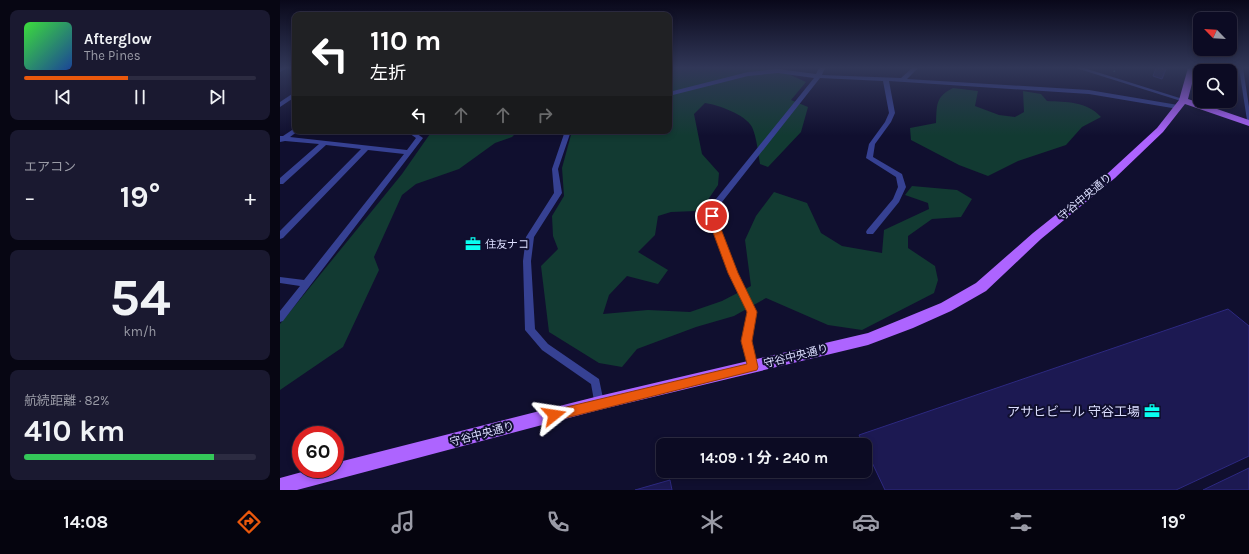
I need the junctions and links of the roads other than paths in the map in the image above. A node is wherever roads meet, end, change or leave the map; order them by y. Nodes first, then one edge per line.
1 (807, 91) edge
2 (888, 91) edge
3 (1071, 91) edge
4 (1145, 91) edge
5 (1184, 91) edge
6 (1244, 91) edge
7 (292, 96) edge
8 (1180, 103) junction
9 (280, 105) edge
10 (1249, 122) edge
11 (292, 132) edge
12 (414, 134) edge
13 (567, 134) edge
14 (281, 139) edge
15 (326, 142) junction
16 (367, 147) junction
17 (409, 152) junction
18 (280, 182) edge
19 (870, 232) dead end
20 (280, 236) edge
21 (280, 280) edge
22 (306, 284) junction
23 (280, 318) edge
24 (753, 367) junction
25 (599, 403) junction
26 (280, 486) edge

1 - 24 street
2 - 19 street
3 - 8 street
4 - 8 street
5 - 8 main road, 守谷中央通り
6 - 10 lane
7 - 9 street
8 - 10 main road
8 - 24 main road, 守谷中央通り
11 - 14 street
12 - 17 street
13 - 25 street
14 - 15 street
15 - 16 street
15 - 18 street
16 - 17 street
16 - 20 street
17 - 22 street
21 - 22 street
22 - 23 street
24 - 25 main road, 守谷中央通り
25 - 26 main road, 守谷中央通り

